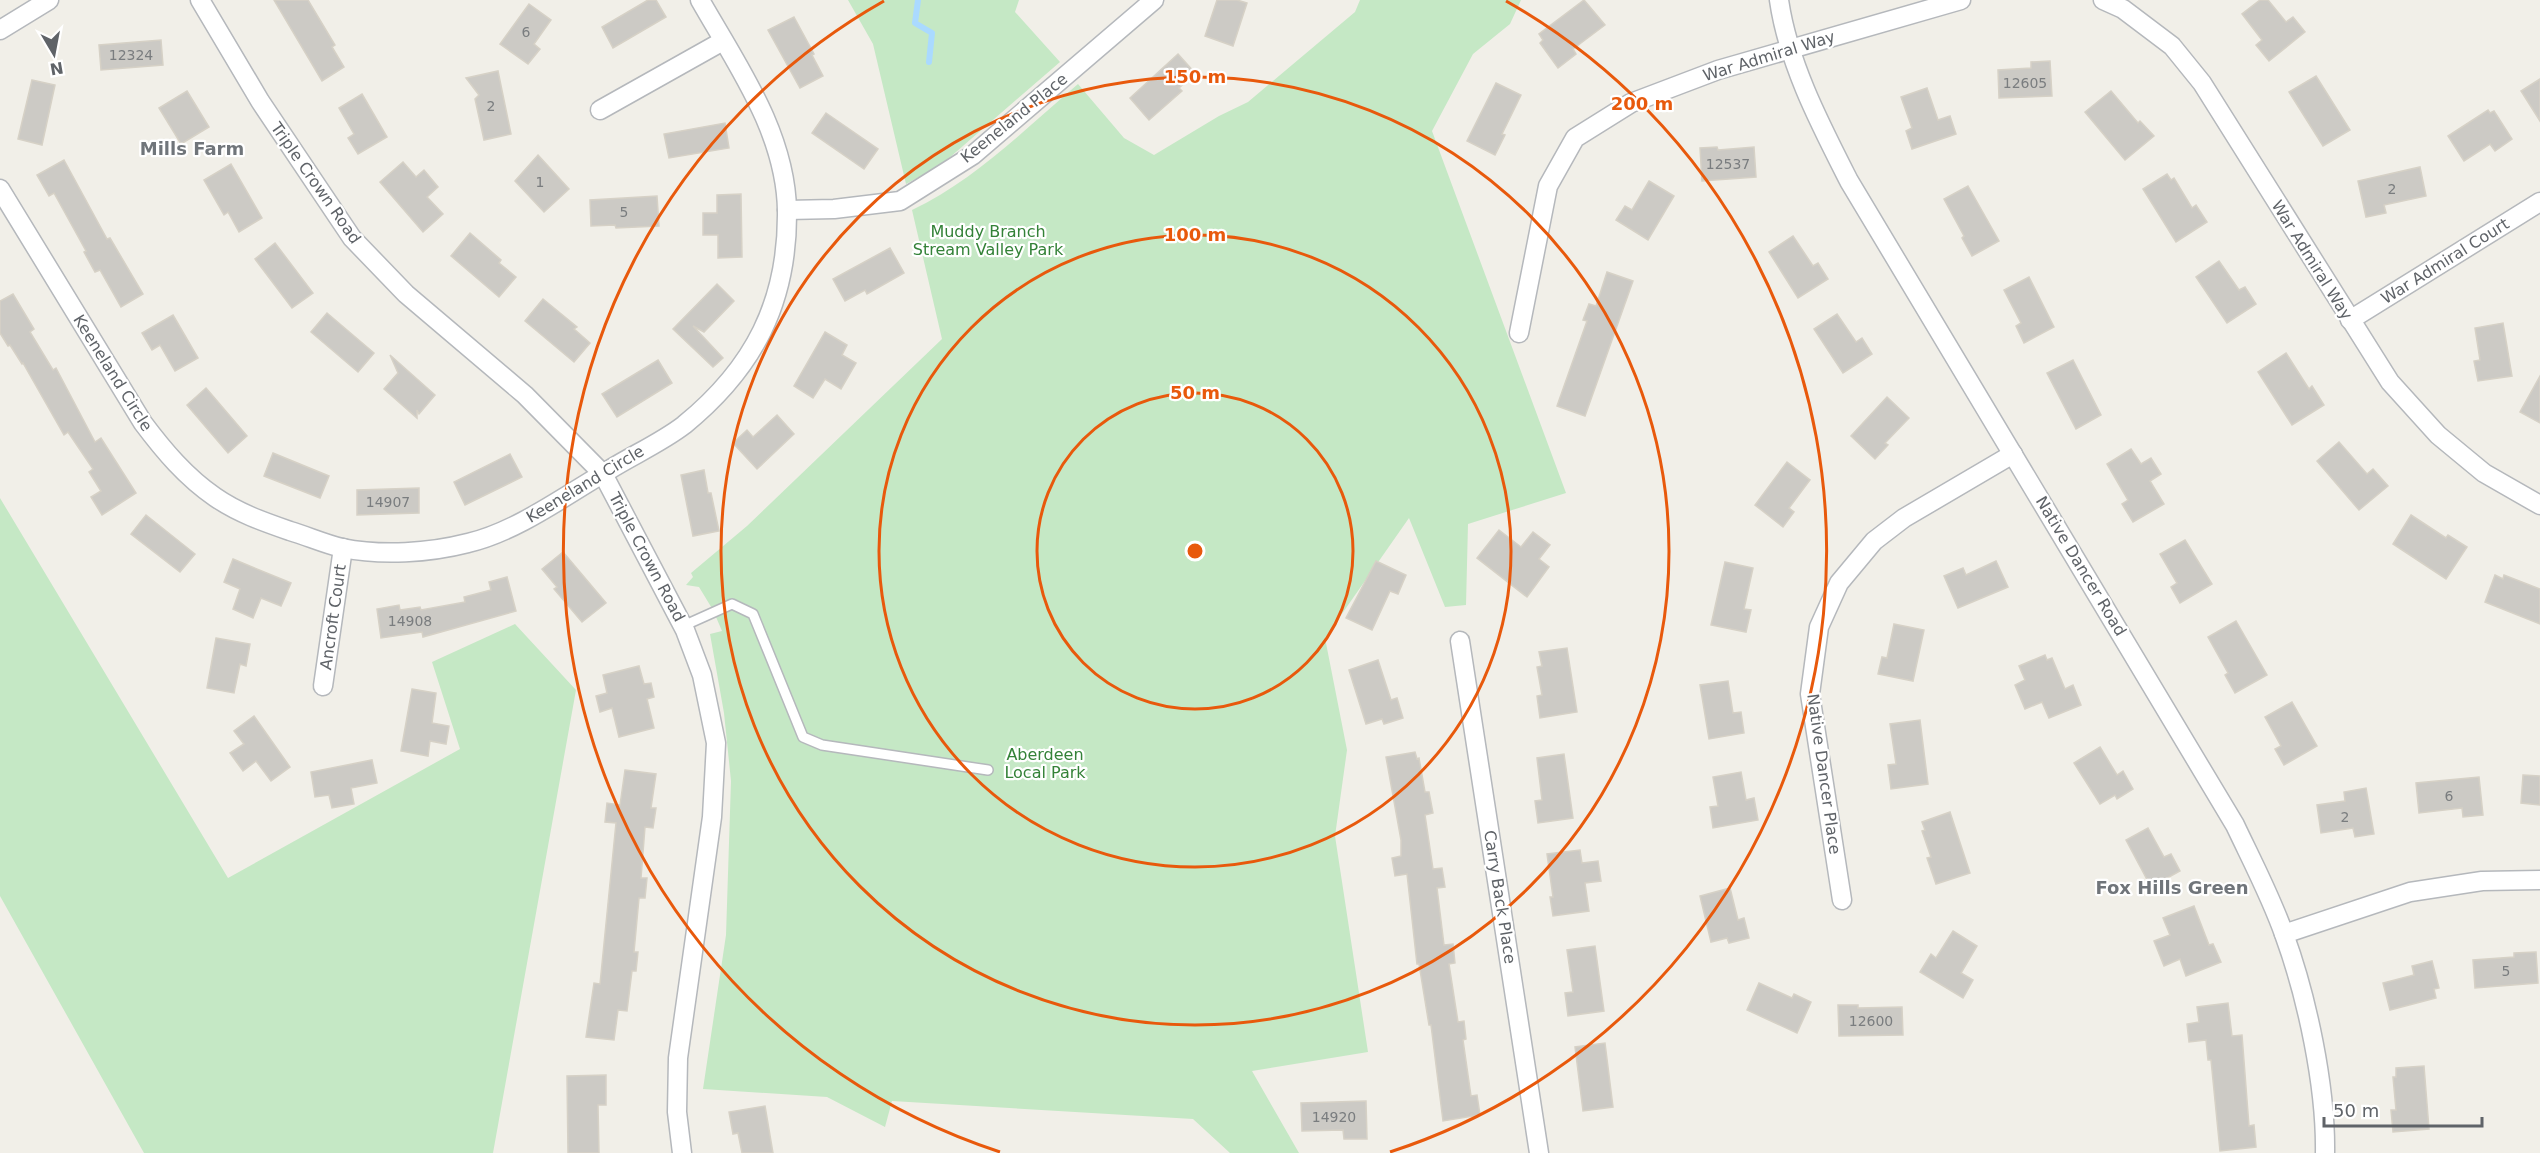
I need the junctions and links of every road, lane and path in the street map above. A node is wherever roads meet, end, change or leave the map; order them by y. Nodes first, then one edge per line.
1 (49, 0) edge
2 (200, 0) edge
3 (700, 0) edge
4 (1154, 0) edge
5 (1779, 0) edge
6 (1961, 0) edge
7 (2103, 0) edge
8 (0, 30) edge
9 (723, 41) junction
10 (1791, 48) junction
11 (600, 110) dead end
12 (0, 189) edge
13 (2540, 202) edge
14 (787, 210) junction
15 (2350, 320) junction
16 (1519, 333) dead end
17 (2013, 454) junction
18 (603, 474) junction
19 (2540, 505) edge
20 (343, 548) junction
21 (683, 626) junction
22 (1460, 641) dead end
23 (323, 686) dead end
24 (988, 770) dead end
25 (2540, 880) edge
26 (1842, 900) dead end
27 (2284, 934) junction
28 (682, 1153) edge
29 (1539, 1153) edge
30 (2325, 1153) edge

1 - 8 street
2 - 18 street, Triple Crown Road
3 - 9 street, Keeneland Circle
4 - 14 street, Keeneland Place
5 - 10 street, Native Dancer Road
6 - 10 street, War Admiral Way
7 - 15 street, War Admiral Way
9 - 11 street
9 - 14 street, Keeneland Circle
10 - 16 street, War Admiral Way
10 - 17 street, Native Dancer Road
12 - 20 street, Keeneland Circle
13 - 15 street, War Admiral Court
14 - 18 street, Keeneland Circle
15 - 19 street, War Admiral Way
17 - 26 street, Native Dancer Place
17 - 27 street, Native Dancer Road
18 - 20 street, Keeneland Circle
18 - 21 street, Triple Crown Road
20 - 23 street, Ancroft Court
21 - 24 lane
21 - 28 street, Triple Crown Road
22 - 29 street, Carry Back Place
25 - 27 street
27 - 30 street, Native Dancer Road

